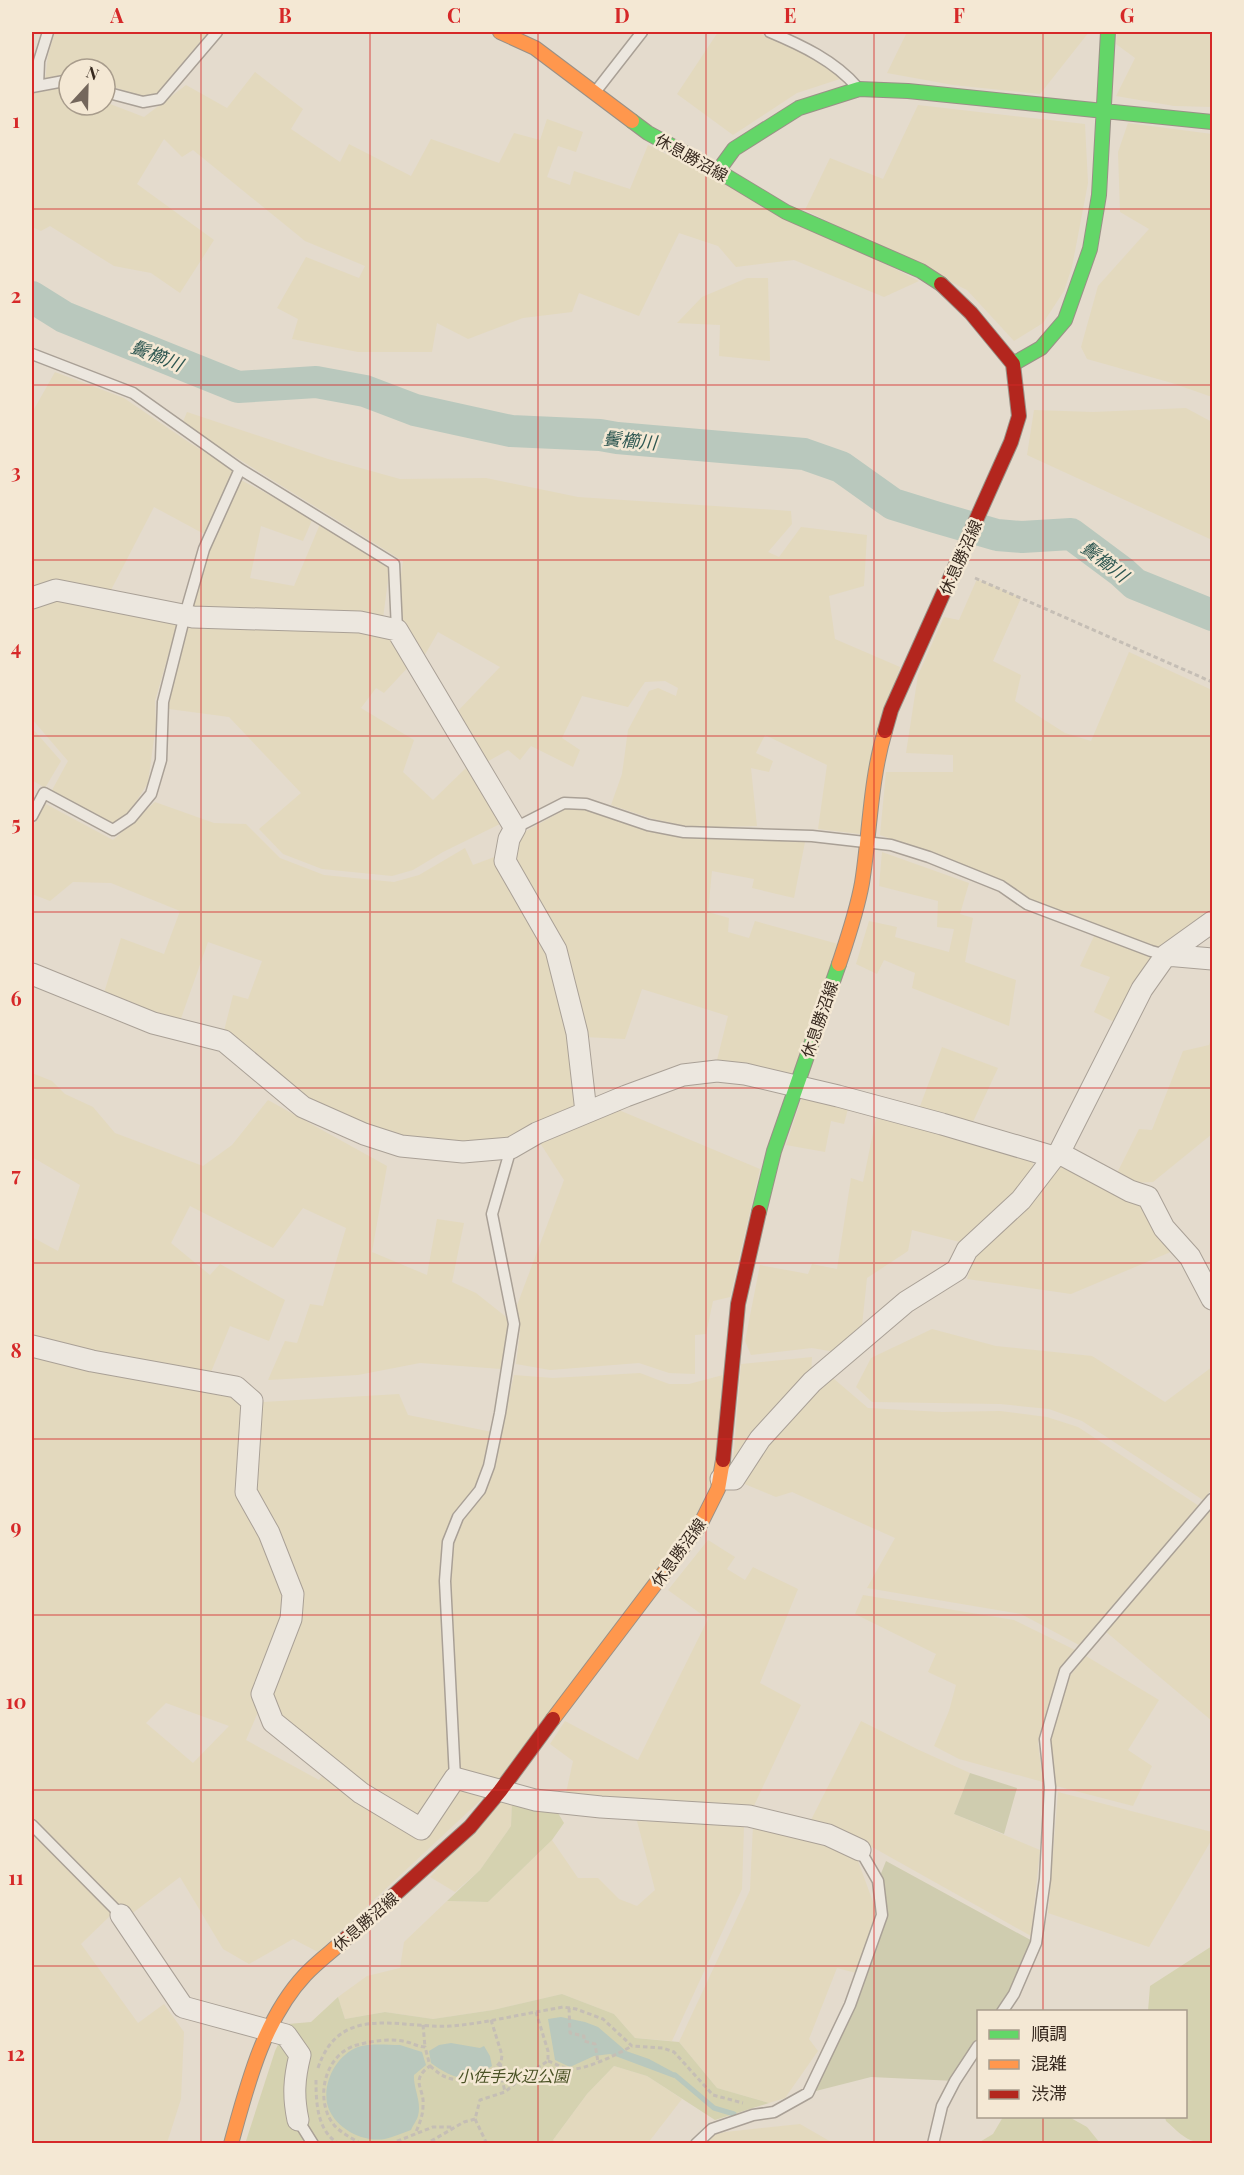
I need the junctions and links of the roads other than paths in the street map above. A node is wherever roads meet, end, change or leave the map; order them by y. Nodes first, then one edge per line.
1 (48, 32) edge
2 (217, 32) edge
3 (500, 32) edge
4 (642, 32) edge
5 (770, 32) edge
6 (1108, 32) edge
7 (57, 82) edge
8 (35, 87) edge
9 (859, 89) junction
10 (595, 92) junction
11 (117, 95) edge
12 (1102, 110) junction
13 (1212, 122) edge
14 (718, 171) junction
15 (32, 354) edge
16 (1013, 364) junction
17 (240, 469) junction
18 (32, 598) edge
19 (185, 615) junction
20 (397, 630) junction
21 (32, 816) edge
22 (515, 828) junction
23 (867, 843) junction
24 (1212, 921) edge
25 (1166, 955) junction
26 (1212, 959) edge
27 (32, 974) edge
28 (796, 1086) junction
29 (586, 1112) junction
30 (510, 1148) junction
31 (1056, 1155) junction
32 (1212, 1299) edge
33 (32, 1346) edge
34 (720, 1479) junction
35 (1212, 1499) edge
36 (455, 1778) junction
37 (500, 1791) junction
38 (32, 1824) edge
39 (860, 1850) joint
40 (121, 1915) joint
41 (1003, 2010) edge
42 (269, 2030) junction
43 (977, 2048) edge
44 (298, 2120) joint
45 (231, 2144) edge
46 (313, 2144) edge
47 (696, 2144) edge
48 (933, 2144) edge

1 - 8 lane
2 - 11 lane
3 - 10 main road, 休息勝沼線
4 - 10 lane
5 - 9 lane
6 - 12 main road
7 - 8 lane
9 - 12 main road
9 - 14 main road
10 - 14 main road, 休息勝沼線
12 - 13 main road
12 - 16 main road
14 - 16 main road, 休息勝沼線
15 - 17 lane
16 - 23 main road, 休息勝沼線
17 - 19 lane
17 - 20 lane
18 - 19 street
19 - 20 street
19 - 21 lane
20 - 22 street
22 - 23 lane
22 - 29 street
23 - 25 lane
23 - 28 main road, 休息勝沼線
24 - 25 street
25 - 26 street
25 - 31 street
27 - 30 street
28 - 29 street
28 - 31 street
28 - 34 main road, 休息勝沼線
29 - 30 street
30 - 36 lane
31 - 32 street
31 - 34 street
33 - 36 street
34 - 37 main road, 休息勝沼線
35 - 41 lane
36 - 37 street
37 - 39 street
37 - 42 main road, 休息勝沼線
38 - 40 lane
39 - 47 lane
40 - 42 street
42 - 44 street
42 - 45 main road, 休息勝沼線
43 - 48 lane
44 - 46 lane

